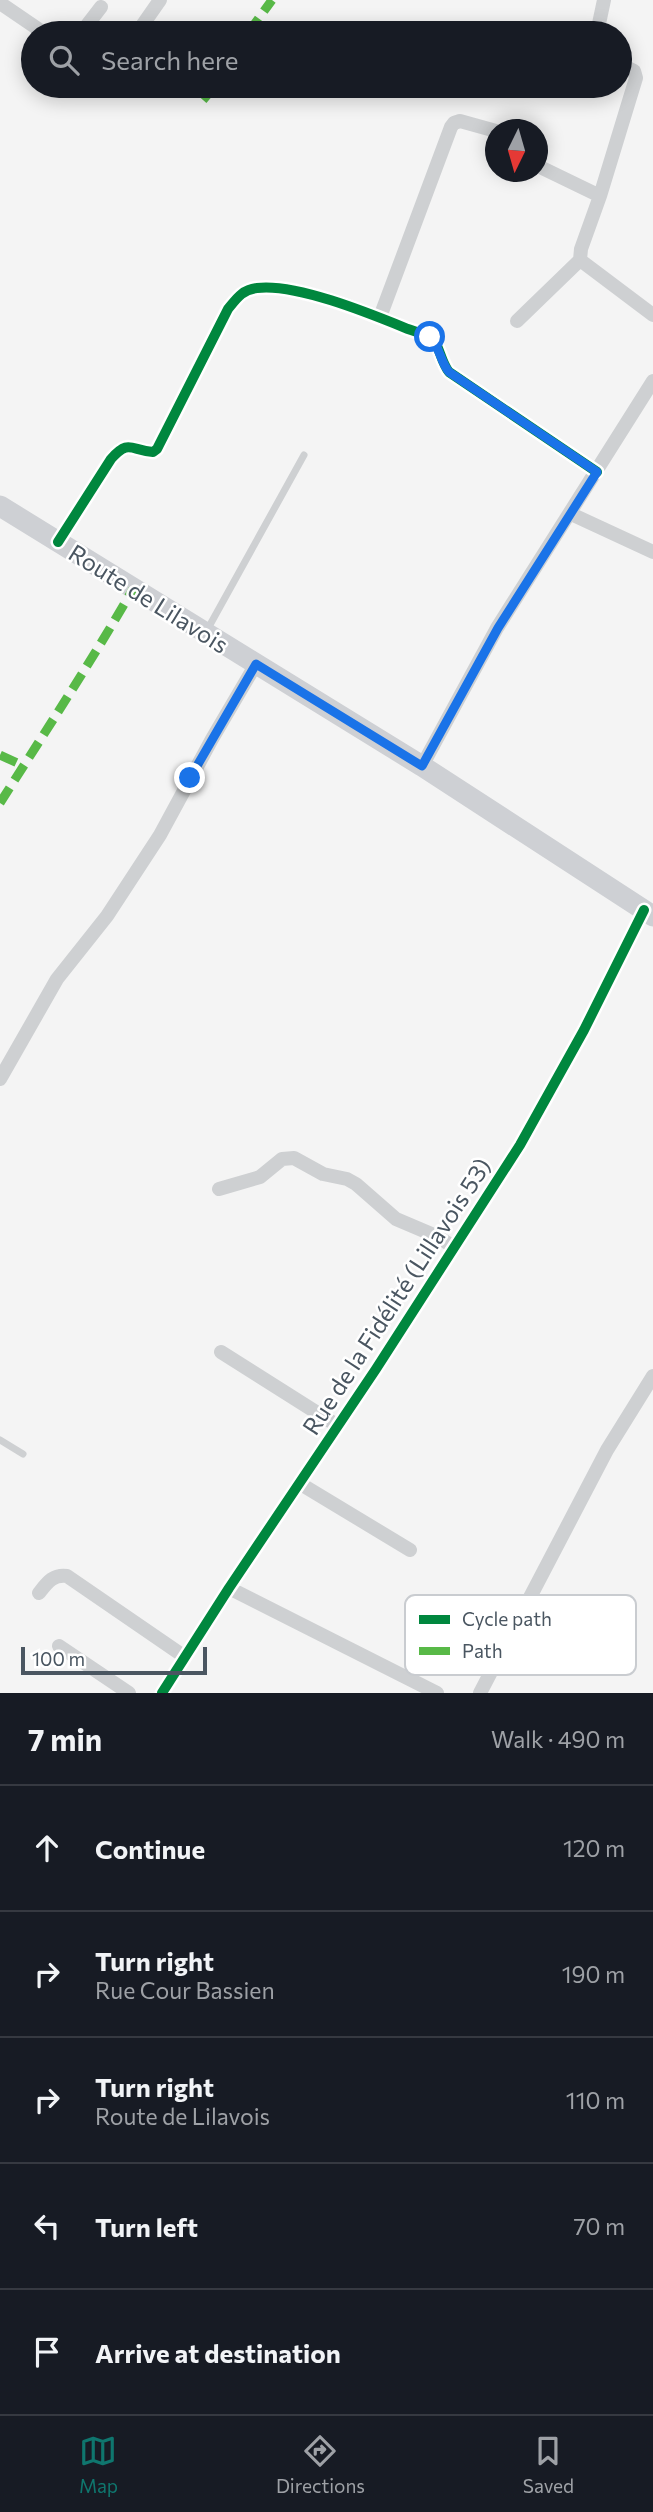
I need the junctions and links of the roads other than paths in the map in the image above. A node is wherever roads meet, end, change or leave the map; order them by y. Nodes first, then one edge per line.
1 (160, 0) edge
2 (604, 0) edge
3 (0, 3) edge
4 (101, 7) dead end
5 (26, 21) edge
6 (90, 21) edge
7 (145, 21) edge
8 (600, 21) edge
9 (632, 70) edge
10 (632, 91) edge
11 (630, 98) edge
12 (485, 128) edge
13 (548, 171) edge
14 (600, 196) junction
15 (580, 260) junction
16 (653, 315) edge
17 (380, 317) junction
18 (517, 321) dead end
19 (653, 381) edge
20 (303, 455) dead end
21 (597, 472) junction
22 (0, 506) edge
23 (571, 514) junction
24 (58, 542) junction
25 (653, 552) edge
26 (206, 633) junction
27 (256, 664) junction
28 (422, 766) junction
29 (649, 913) edge
30 (0, 1079) edge
31 (219, 1189) dead end
32 (454, 1247) junction
33 (221, 1352) dead end
34 (653, 1376) edge
35 (338, 1426) junction
36 (0, 1440) edge
37 (23, 1454) dead end
38 (299, 1483) junction
39 (410, 1550) dead end
40 (229, 1588) junction
41 (39, 1593) dead end
42 (531, 1595) edge
43 (59, 1646) dead end
44 (185, 1657) junction
45 (489, 1675) edge
46 (129, 1693) edge
47 (162, 1693) edge
48 (437, 1693) edge
49 (480, 1693) edge

1 - 7 street
2 - 8 street
3 - 5 street
4 - 6 street
9 - 10 street
11 - 14 street
12 - 17 street
13 - 14 street
14 - 15 street
15 - 16 street
15 - 18 street
17 - 21 street
17 - 24 street
19 - 21 street
20 - 26 lane
21 - 23 street
22 - 24 main road, Route de Lilavois
23 - 25 street
23 - 28 street
24 - 26 main road, Route de Lilavois
26 - 27 main road, Route de Lilavois
27 - 28 main road, Route de Lilavois
27 - 30 street
28 - 29 main road, Route de Lilavois
29 - 32 street, Rue de la Fidélité (Lillavois 53)
31 - 32 street
32 - 35 street, Rue de la Fidélité (Lillavois 53)
33 - 35 street
34 - 42 street
35 - 38 street, Rue de la Fidélité (Lillavois 53)
36 - 37 lane
38 - 39 street
38 - 40 street, Rue de la Fidélité (Lillavois 53)
40 - 44 street, Rue de la Fidélité (Lillavois 53)
40 - 48 street
41 - 44 street
43 - 46 street
44 - 47 street, Rue de la Fidélité (Lillavois 53)
45 - 49 street

